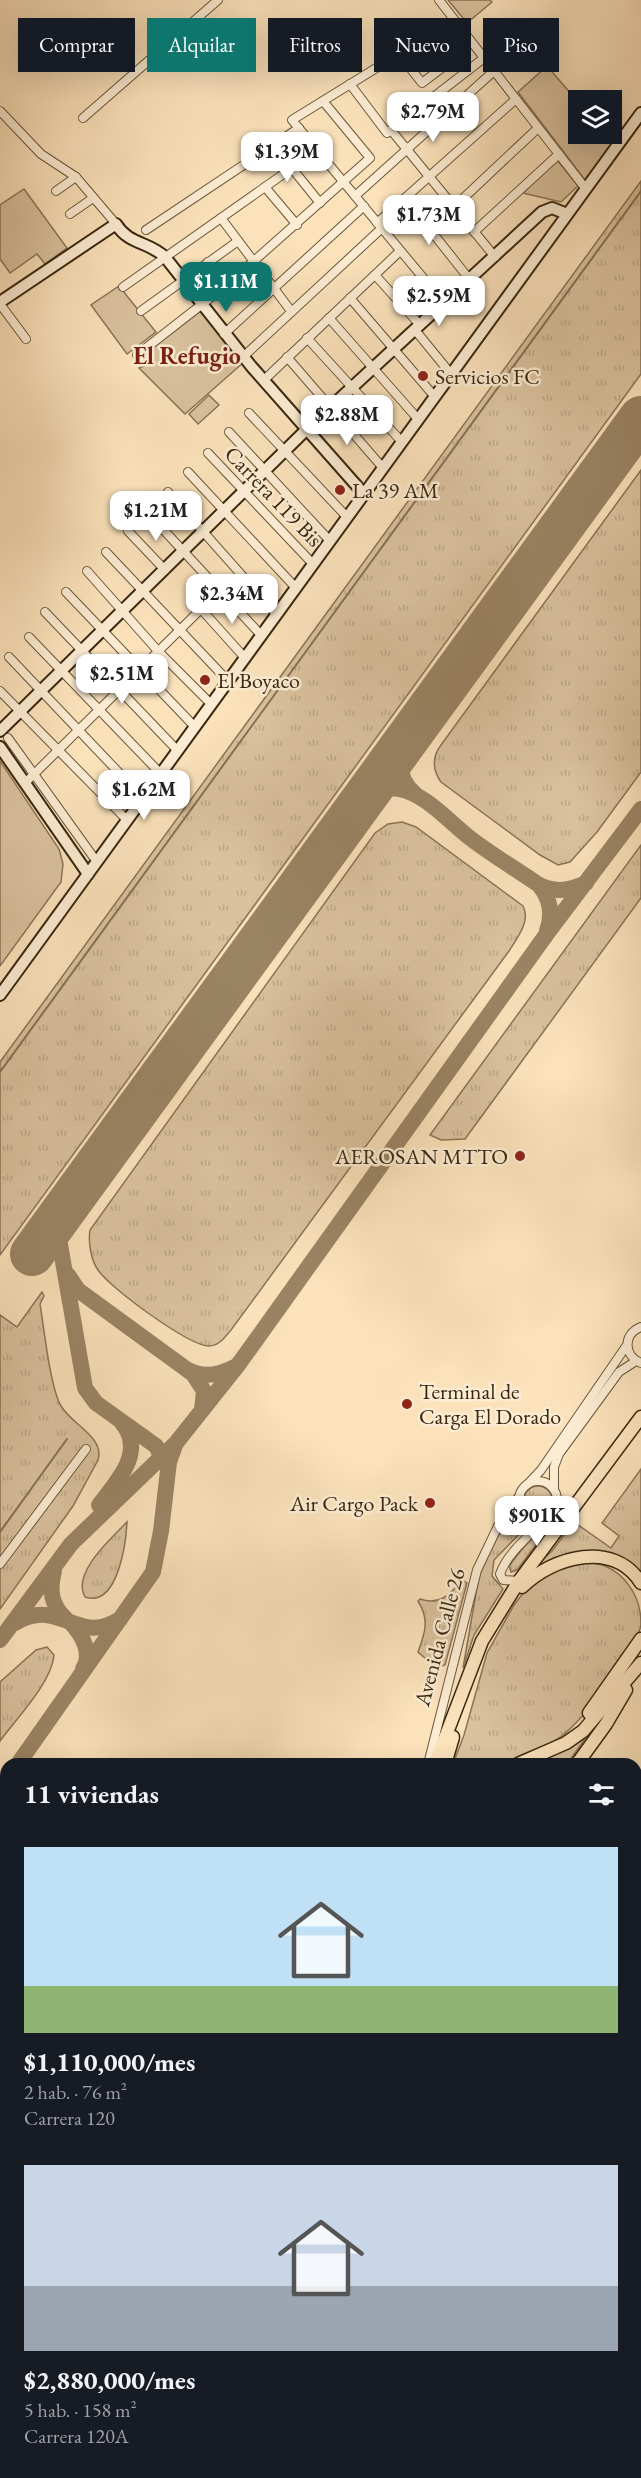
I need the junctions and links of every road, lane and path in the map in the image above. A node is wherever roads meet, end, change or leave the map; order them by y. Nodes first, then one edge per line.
1 (218, 0) edge
2 (439, 0) edge
3 (452, 18) edge
4 (471, 42) edge
5 (483, 57) joint
6 (374, 70) edge
7 (413, 72) edge
8 (436, 72) edge
9 (493, 72) edge
10 (495, 72) edge
11 (351, 84) junction
12 (516, 99) junction
13 (323, 101) junction
14 (0, 111) edge
15 (641, 113) edge
16 (83, 118) dead end
17 (299, 128) junction
18 (538, 128) junction
19 (389, 131) junction
20 (274, 146) junction
21 (407, 149) junction
22 (559, 154) junction
23 (292, 168) junction
24 (76, 177) junction
25 (429, 177) junction
26 (344, 182) junction
27 (265, 187) junction
28 (586, 189) junction
29 (56, 190) dead end
30 (355, 196) junction
31 (93, 198) junction
32 (405, 198) junction
33 (320, 203) junction
34 (364, 206) junction
35 (454, 207) junction
36 (70, 214) dead end
37 (567, 214) junction
38 (221, 218) junction
39 (116, 224) junction
40 (297, 225) junction
41 (380, 226) junction
42 (146, 230) dead end
43 (474, 232) junction
44 (238, 241) junction
45 (400, 251) junction
46 (165, 257) junction
47 (495, 257) junction
48 (208, 262) junction
49 (254, 262) junction
50 (375, 275) junction
51 (183, 279) junction
52 (470, 280) junction
53 (228, 284) junction
54 (123, 287) dead end
55 (274, 289) junction
56 (350, 298) junction
57 (0, 303) edge
58 (444, 303) junction
59 (202, 304) junction
60 (141, 310) dead end
61 (291, 311) junction
62 (329, 318) junction
63 (417, 328) junction
64 (225, 333) junction
65 (307, 338) junction
66 (26, 339) dead end
67 (394, 349) junction
68 (137, 355) dead end
69 (243, 357) junction
70 (287, 357) junction
71 (373, 368) junction
72 (451, 374) junction
73 (264, 380) junction
74 (352, 388) junction
75 (435, 397) junction
76 (331, 408) junction
77 (249, 413) dead end
78 (418, 419) junction
79 (308, 428) junction
80 (229, 432) dead end
81 (402, 442) junction
82 (286, 451) junction
83 (208, 453) dead end
84 (383, 468) junction
85 (265, 471) junction
86 (188, 472) dead end
87 (245, 491) junction
88 (168, 492) dead end
89 (364, 494) junction
90 (224, 511) junction
91 (147, 512) dead end
92 (348, 517) junction
93 (128, 531) dead end
94 (203, 532) junction
95 (330, 541) junction
96 (184, 551) junction
97 (106, 552) dead end
98 (313, 564) junction
99 (165, 570) junction
100 (87, 571) dead end
101 (296, 588) junction
102 (66, 592) dead end
103 (143, 592) junction
104 (45, 612) dead end
105 (123, 612) junction
106 (277, 615) junction
107 (179, 630) junction
108 (102, 632) junction
109 (261, 635) junction
110 (29, 637) dead end
111 (158, 651) junction
112 (82, 652) junction
113 (9, 657) dead end
114 (245, 658) junction
115 (139, 670) junction
116 (62, 671) junction
117 (228, 681) junction
118 (119, 690) junction
119 (0, 691) edge
120 (41, 691) junction
121 (211, 705) junction
122 (99, 710) junction
123 (20, 711) junction
124 (195, 727) junction
125 (79, 730) junction
126 (4, 734) edge
127 (0, 747) edge
128 (58, 750) junction
129 (178, 751) junction
130 (161, 774) junction
131 (30, 778) junction
132 (143, 798) junction
133 (127, 820) junction
134 (97, 862) junction
135 (88, 874) junction
136 (0, 995) edge
137 (640, 1326) edge
138 (627, 1345) junction
139 (638, 1362) edge
140 (640, 1418) edge
141 (86, 1449) dead end
142 (528, 1484) junction
143 (554, 1489) junction
144 (520, 1495) junction
145 (548, 1517) junction
146 (0, 1564) edge
147 (519, 1581) junction
148 (641, 1583) edge
149 (501, 1609) junction
150 (641, 1640) edge
151 (474, 1660) junction
152 (641, 1664) edge
153 (555, 1748) junction
154 (430, 1758) edge
155 (437, 1758) edge
156 (447, 1758) edge
157 (532, 1758) edge
158 (582, 1758) edge

1 - 16 street
2 - 3 street
4 - 5 street
5 - 19 street
6 - 11 street
7 - 8 street
9 - 21 street
10 - 12 street
11 - 13 street
11 - 19 street
12 - 18 street
12 - 25 street
13 - 17 street
13 - 26 street
14 - 24 street
15 - 28 street
17 - 20 street
17 - 26 street
18 - 22 street
18 - 35 street
19 - 21 street
20 - 23 street
20 - 42 street
21 - 25 street
21 - 30 street
22 - 28 street
22 - 43 street
23 - 27 street
23 - 33 street
24 - 29 street
24 - 31 street
25 - 32 street
25 - 35 street
26 - 30 street
26 - 33 street
27 - 38 street
27 - 40 street
28 - 37 street
30 - 34 street
31 - 36 street
31 - 39 street
32 - 41 street
32 - 52 street
33 - 40 street
34 - 41 street
34 - 55 street
35 - 43 street
37 - 47 street
37 - 72 street
38 - 44 street
38 - 46 street
39 - 46 street
39 - 57 street
40 - 49 street
41 - 45 street
41 - 61 street
43 - 47 street
44 - 48 street
44 - 49 street
45 - 50 street
45 - 58 street
46 - 51 street
46 - 54 street
47 - 52 street
48 - 51 street
48 - 53 street
49 - 53 street
49 - 55 street
50 - 56 street
50 - 63 street
51 - 59 street
51 - 60 street
52 - 58 street
53 - 59 street
55 - 61 street
55 - 64 street
56 - 62 street
56 - 67 street
57 - 66 street
58 - 63 street
59 - 64 street
59 - 68 street
61 - 69 street
62 - 65 street
62 - 71 street
63 - 67 street
63 - 72 street
64 - 69 street
65 - 70 street
65 - 74 street
67 - 71 street
67 - 75 street
69 - 73 street
70 - 73 street
70 - 76 street
71 - 74 street
71 - 78 street
72 - 75 street
73 - 79 street
74 - 76 street
74 - 81 street
75 - 78 street
76 - 79 street
76 - 84 street
77 - 82 street
78 - 81 street
79 - 82 street
79 - 89 street
80 - 85 street
81 - 84 street
82 - 85 street
82 - 92 street
83 - 87 street, Carrera 119 Bis
84 - 89 street
85 - 87 street
85 - 95 street
86 - 90 street
87 - 90 street
87 - 98 street, Carrera 119 Bis
88 - 94 street
89 - 92 street
90 - 94 street
90 - 101 street
91 - 96 street
92 - 95 street
93 - 99 street
94 - 96 street
94 - 106 street
95 - 98 street
96 - 99 street
96 - 109 street
97 - 103 street
98 - 101 street
99 - 103 street
100 - 105 street
101 - 106 street
102 - 108 street
103 - 105 street
103 - 107 street
104 - 112 street
105 - 108 street
105 - 111 street
106 - 109 street
107 - 111 street
107 - 114 street
107 - 117 street
108 - 112 street
108 - 115 street
109 - 114 street
110 - 116 street
111 - 115 street
111 - 121 street
112 - 116 street
112 - 118 street
113 - 120 street
114 - 117 street
115 - 118 street
115 - 124 street
116 - 120 street
116 - 122 street
117 - 121 street
118 - 122 street
118 - 129 street
119 - 123 street
120 - 123 street
120 - 125 street
121 - 124 street
122 - 125 street
122 - 130 street
123 - 126 street
123 - 128 street
124 - 129 street
125 - 128 street
125 - 132 street
126 - 131 street
127 - 131 street
128 - 131 street
128 - 133 street
129 - 130 street
130 - 132 street
131 - 134 street
131 - 135 street
132 - 133 street
133 - 134 street
134 - 135 street
135 - 136 street
137 - 138 street
138 - 139 street
138 - 142 street
139 - 143 street
140 - 147 main road, Avenida Calle 26
141 - 146 street
142 - 143 street
142 - 144 street
143 - 145 street
144 - 145 street
144 - 154 street, Avenida Calle 26
145 - 147 street, Avenida Calle 26
147 - 149 main road, Avenida Calle 26
148 - 149 main road
149 - 151 main road, Avenida Calle 26
150 - 153 main road
151 - 155 main road, Avenida Calle 26
151 - 156 main road, Avenida Calle 26
152 - 153 main road
152 - 158 main road
153 - 157 main road

